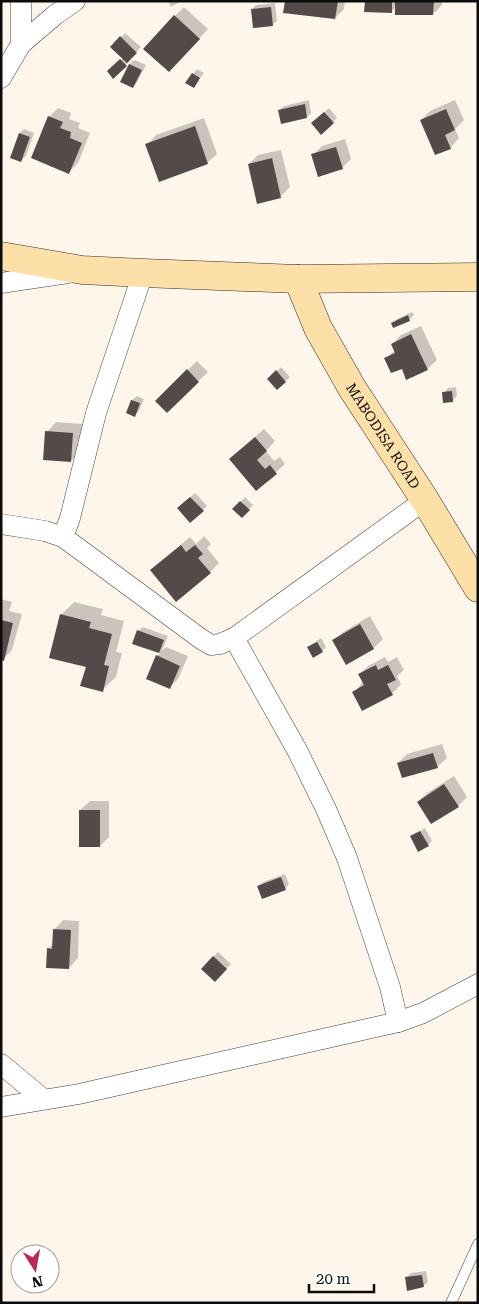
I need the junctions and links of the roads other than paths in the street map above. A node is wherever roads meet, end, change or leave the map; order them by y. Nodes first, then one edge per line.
1 (21, 1) edge
2 (75, 1) edge
3 (21, 44) junction
4 (1, 78) edge
5 (1, 256) edge
6 (82, 270) junction
7 (143, 273) junction
8 (478, 276) edge
9 (298, 279) junction
10 (1, 283) edge
11 (425, 500) junction
12 (1, 524) edge
13 (63, 536) junction
14 (478, 588) edge
15 (234, 638) junction
16 (478, 984) edge
17 (398, 1022) junction
18 (1, 1064) edge
19 (44, 1100) junction
20 (1, 1107) edge
21 (478, 1244) edge
22 (451, 1303) edge

1 - 3 street
2 - 3 street
3 - 4 street
5 - 6 street
6 - 7 street
6 - 10 street
7 - 9 street
7 - 13 street
8 - 9 street
9 - 11 street, MABODISA ROAD
11 - 14 street, MABODISA ROAD
11 - 15 street
12 - 13 street
13 - 15 street
15 - 17 street
16 - 17 street
17 - 19 street
18 - 19 street
19 - 20 street
21 - 22 lane

